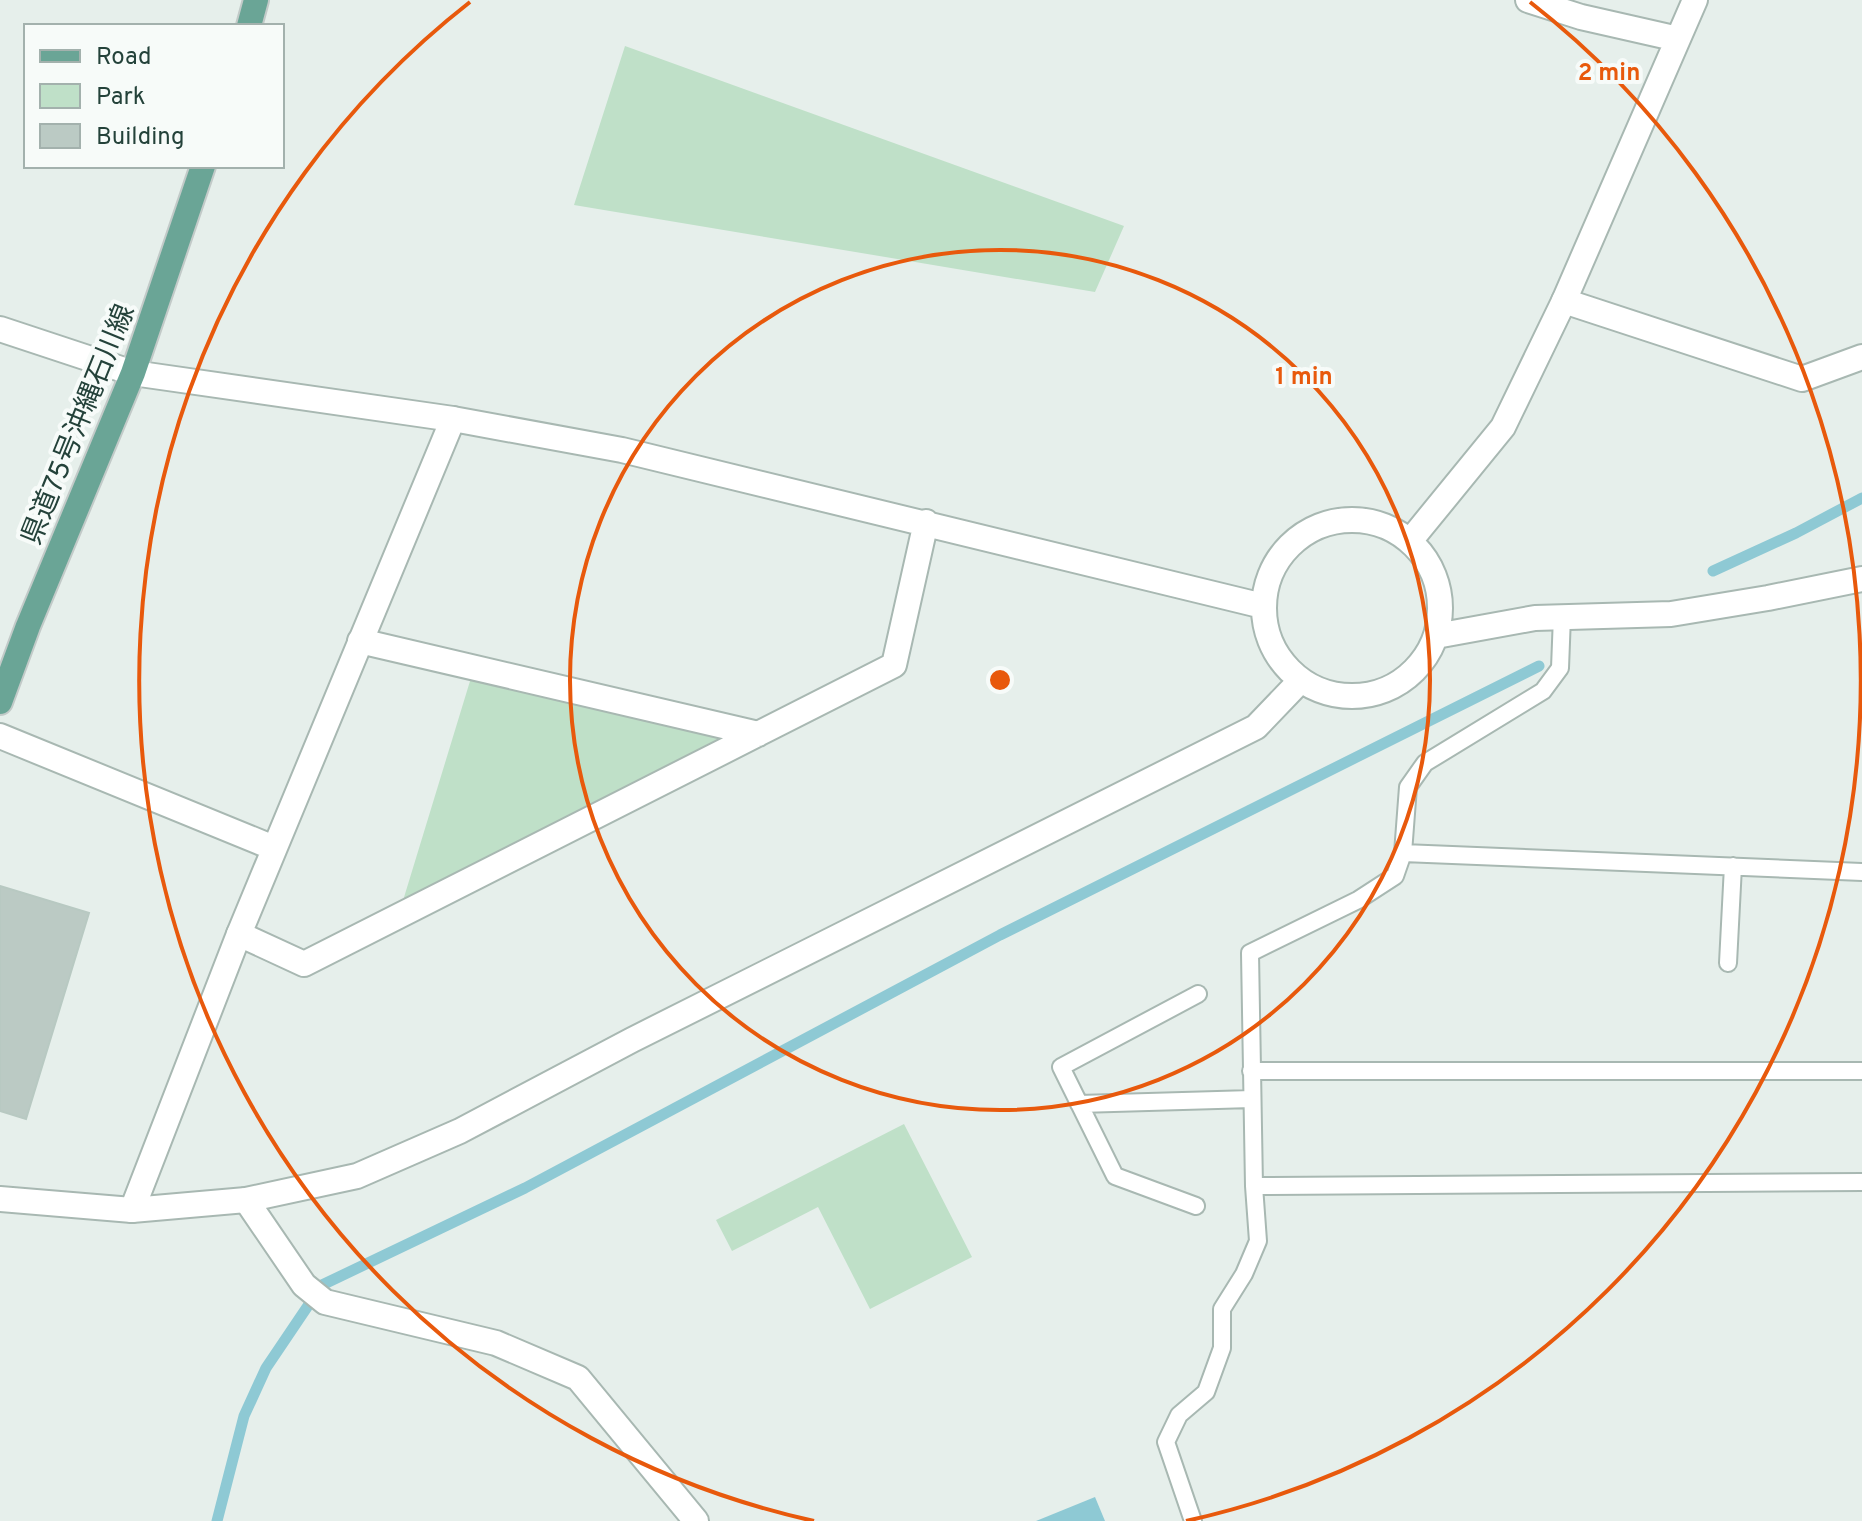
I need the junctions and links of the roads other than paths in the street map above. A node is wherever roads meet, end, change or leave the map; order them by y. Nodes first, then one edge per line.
1 (256, 0) edge
2 (1528, 0) edge
3 (1695, 0) edge
4 (250, 24) edge
5 (1678, 39) junction
6 (202, 168) edge
7 (1564, 301) junction
8 (0, 329) edge
9 (1862, 357) edge
10 (133, 373) junction
11 (453, 419) junction
12 (926, 522) junction
13 (1410, 541) junction
14 (1862, 579) edge
15 (1263, 606) junction
16 (1562, 616) junction
17 (1436, 636) junction
18 (360, 641) junction
19 (1301, 680) junction
20 (0, 702) edge
21 (758, 734) junction
22 (0, 736) edge
23 (274, 848) junction
24 (1403, 853) junction
25 (1733, 866) junction
26 (1862, 872) edge
27 (239, 934) junction
28 (1728, 963) dead end
29 (1198, 994) dead end
30 (1251, 1071) junction
31 (1862, 1071) edge
32 (1252, 1099) junction
33 (1079, 1104) junction
34 (1862, 1182) edge
35 (1254, 1186) junction
36 (0, 1199) edge
37 (246, 1200) junction
38 (1196, 1206) dead end
39 (132, 1210) junction
40 (696, 1521) edge
41 (1193, 1521) edge

1 - 4 main road
2 - 5 street
3 - 5 street
5 - 7 street
6 - 10 main road, 県道75号沖縄石川線
7 - 9 street
7 - 13 street
8 - 10 street
10 - 11 street
10 - 20 main road, 県道75号沖縄石川線
11 - 12 street
11 - 18 street
12 - 15 street
12 - 21 street
13 - 15 street
13 - 17 street
14 - 16 street
15 - 19 street
16 - 17 street
16 - 24 lane
17 - 19 street
18 - 21 street
18 - 23 street
19 - 37 street
21 - 27 street
22 - 23 street
23 - 27 street
24 - 25 lane
24 - 30 lane
25 - 26 lane
25 - 28 lane
27 - 39 street
29 - 33 lane
30 - 31 lane
30 - 32 lane
32 - 33 lane
32 - 35 lane
33 - 38 lane
34 - 35 lane
35 - 41 lane
36 - 39 street
37 - 39 street
37 - 40 street

